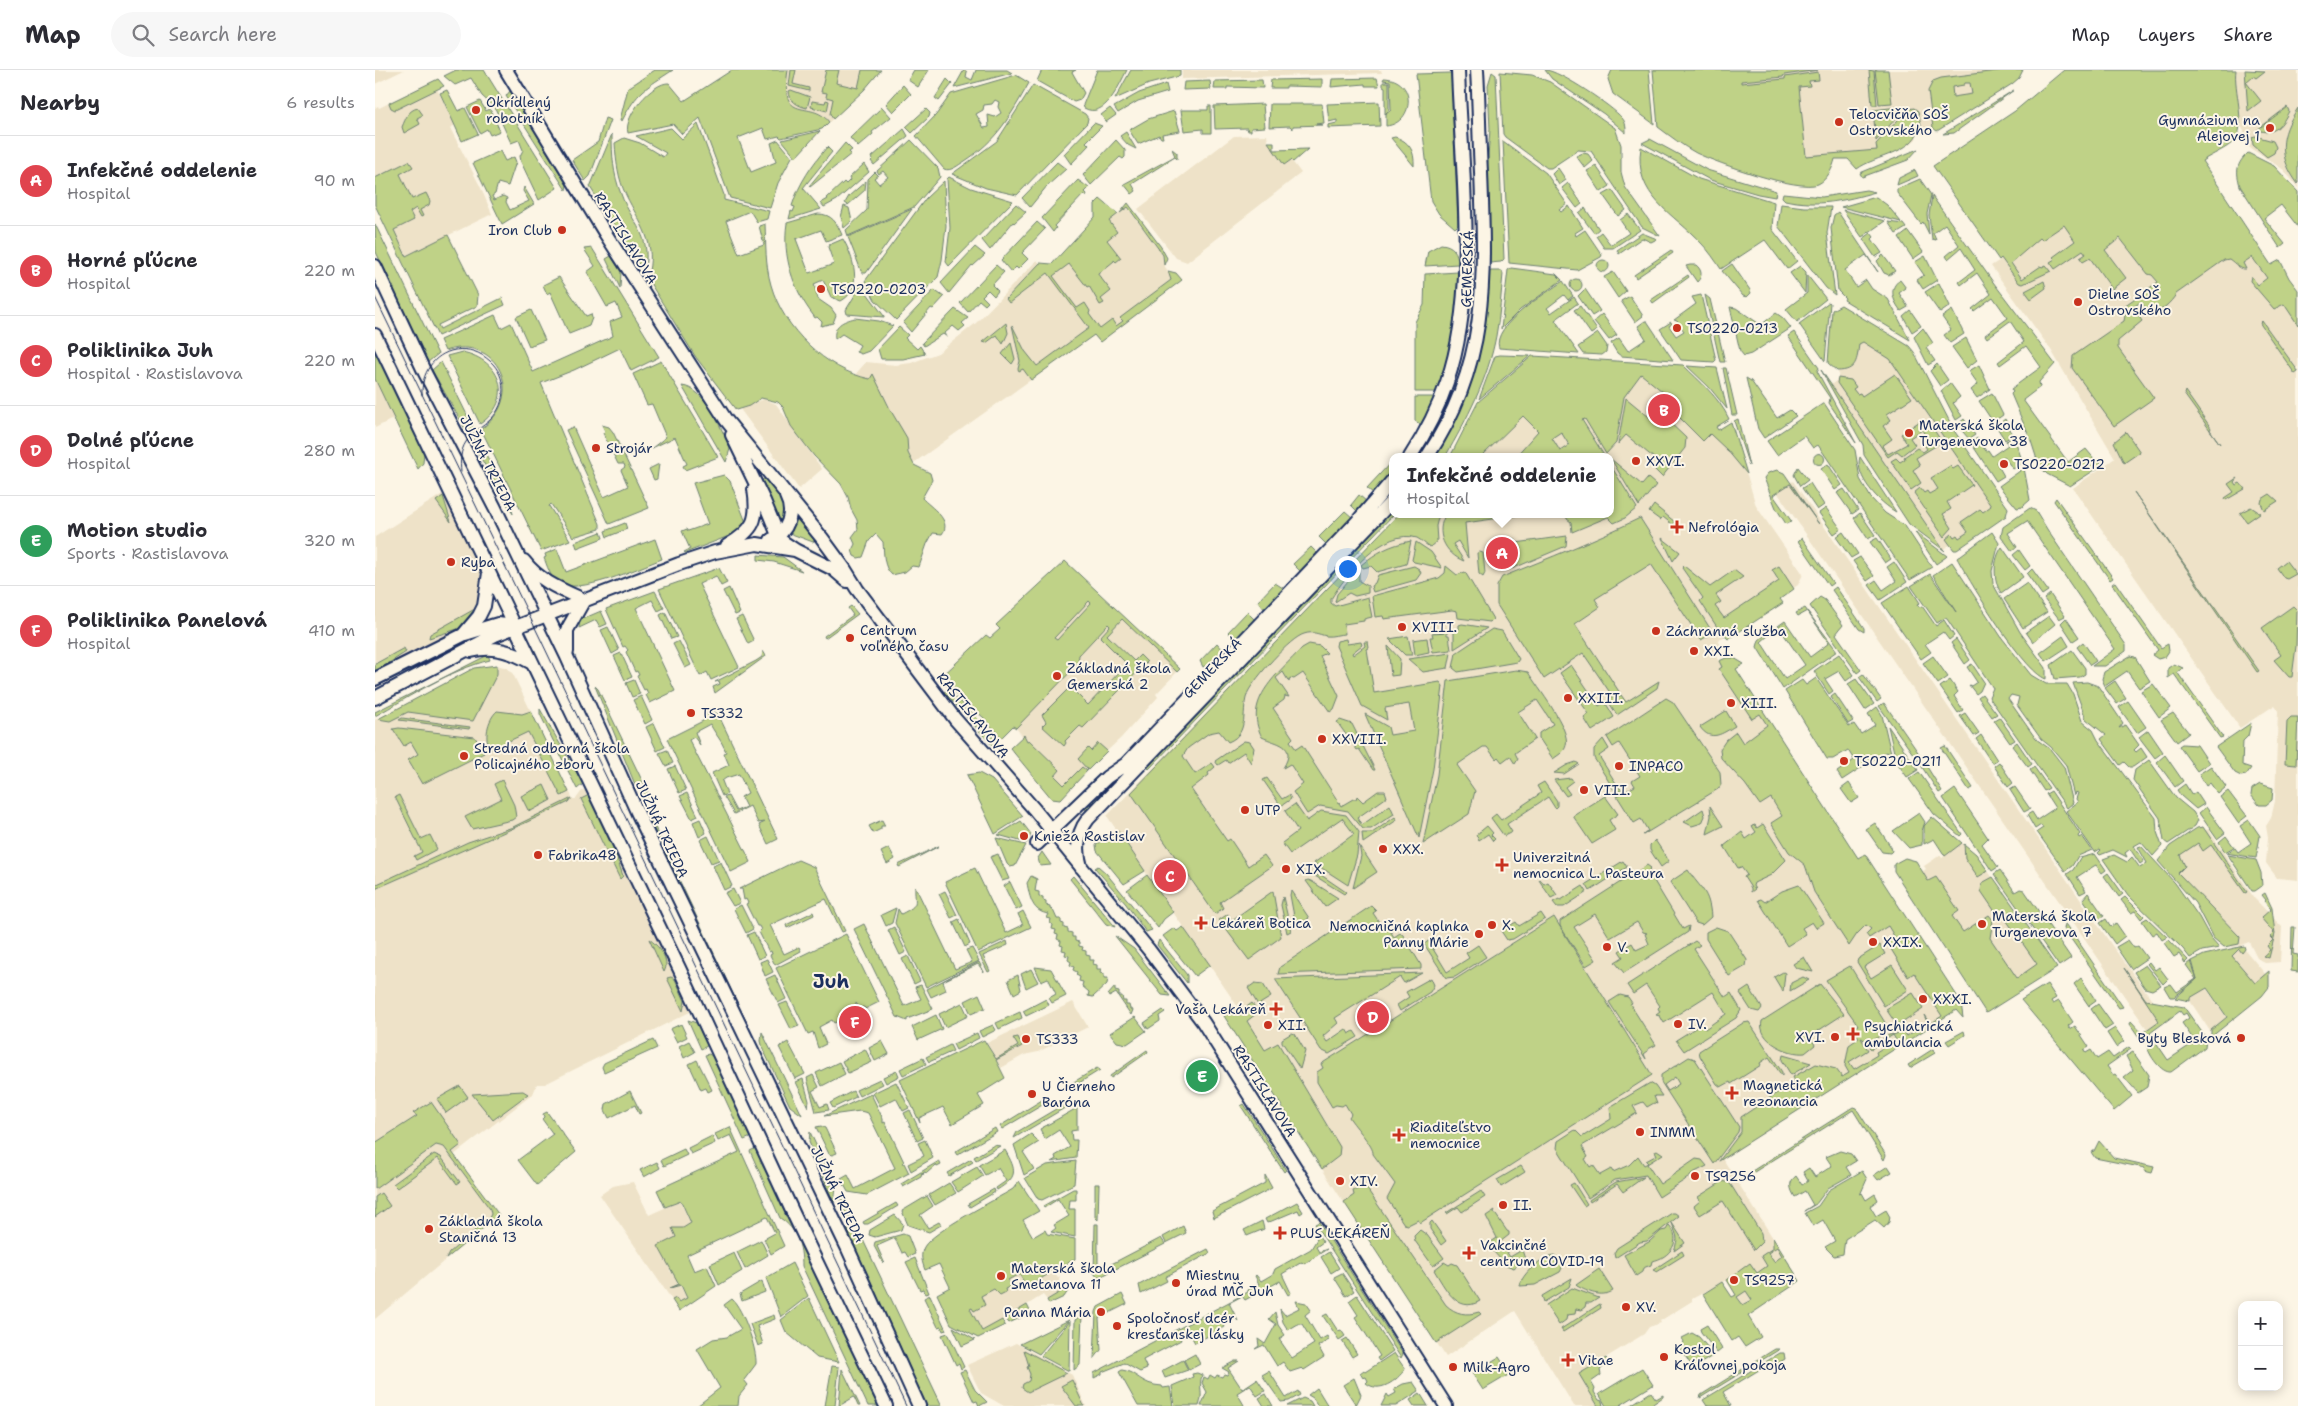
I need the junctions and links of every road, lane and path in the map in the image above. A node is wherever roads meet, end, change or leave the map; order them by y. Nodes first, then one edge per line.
1 (506, 70) edge
2 (1458, 70) edge
3 (1477, 70) edge
4 (375, 266) edge
5 (375, 335) edge
6 (726, 420) junction
7 (1412, 453) edge
8 (1429, 453) edge
9 (748, 470) junction
10 (1389, 485) edge
11 (781, 488) junction
12 (1389, 504) edge
13 (777, 537) junction
14 (757, 544) junction
15 (515, 550) junction
16 (795, 550) junction
17 (715, 552) junction
18 (489, 573) junction
19 (857, 589) junction
20 (584, 600) junction
21 (546, 614) junction
22 (515, 626) junction
23 (463, 635) junction
24 (454, 656) junction
25 (567, 657) junction
26 (532, 663) junction
27 (375, 679) edge
28 (375, 698) edge
29 (1075, 807) junction
30 (1034, 809) junction
31 (1088, 819) junction
32 (1063, 821) junction
33 (1055, 836) junction
34 (1081, 867) junction
35 (886, 1406) edge
36 (919, 1406) edge
37 (1446, 1406) edge

1 - 6 street, RASTISLAVOVA
2 - 7 street, GEMERSKÁ
3 - 8 street, GEMERSKÁ
4 - 15 street, JUŽNÁ TRIEDA
5 - 18 street
6 - 9 street, RASTISLAVOVA
6 - 11 street, RASTISLAVOVA
9 - 13 street, RASTISLAVOVA
9 - 17 street, RASTISLAVOVA
10 - 29 street, GEMERSKÁ
11 - 13 street, RASTISLAVOVA
11 - 19 street, RASTISLAVOVA
12 - 31 street, GEMERSKÁ
13 - 14 street, RASTISLAVOVA
13 - 16 street, RASTISLAVOVA
14 - 16 street, RASTISLAVOVA
14 - 17 street, RASTISLAVOVA
15 - 20 street
15 - 21 street, JUŽNÁ TRIEDA
16 - 19 street, RASTISLAVOVA
17 - 20 street, RASTISLAVOVA
18 - 22 street
18 - 23 street
19 - 30 street, RASTISLAVOVA
20 - 21 street, RASTISLAVOVA
20 - 25 street
21 - 22 street, RASTISLAVOVA
21 - 25 street, JUŽNÁ TRIEDA
22 - 23 street
22 - 24 street, RASTISLAVOVA
22 - 26 street
23 - 27 street
24 - 26 street
24 - 28 street
25 - 36 street, JUŽNÁ TRIEDA
26 - 35 street
29 - 30 street, GEMERSKÁ
29 - 32 street, GEMERSKÁ
30 - 32 street, RASTISLAVOVA
30 - 33 street, RASTISLAVOVA
30 - 33 street, RASTISLAVOVA
31 - 32 street, RASTISLAVOVA
31 - 34 street, GEMERSKÁ
32 - 33 street, GEMERSKÁ
33 - 34 street, RASTISLAVOVA
34 - 37 street, RASTISLAVOVA

